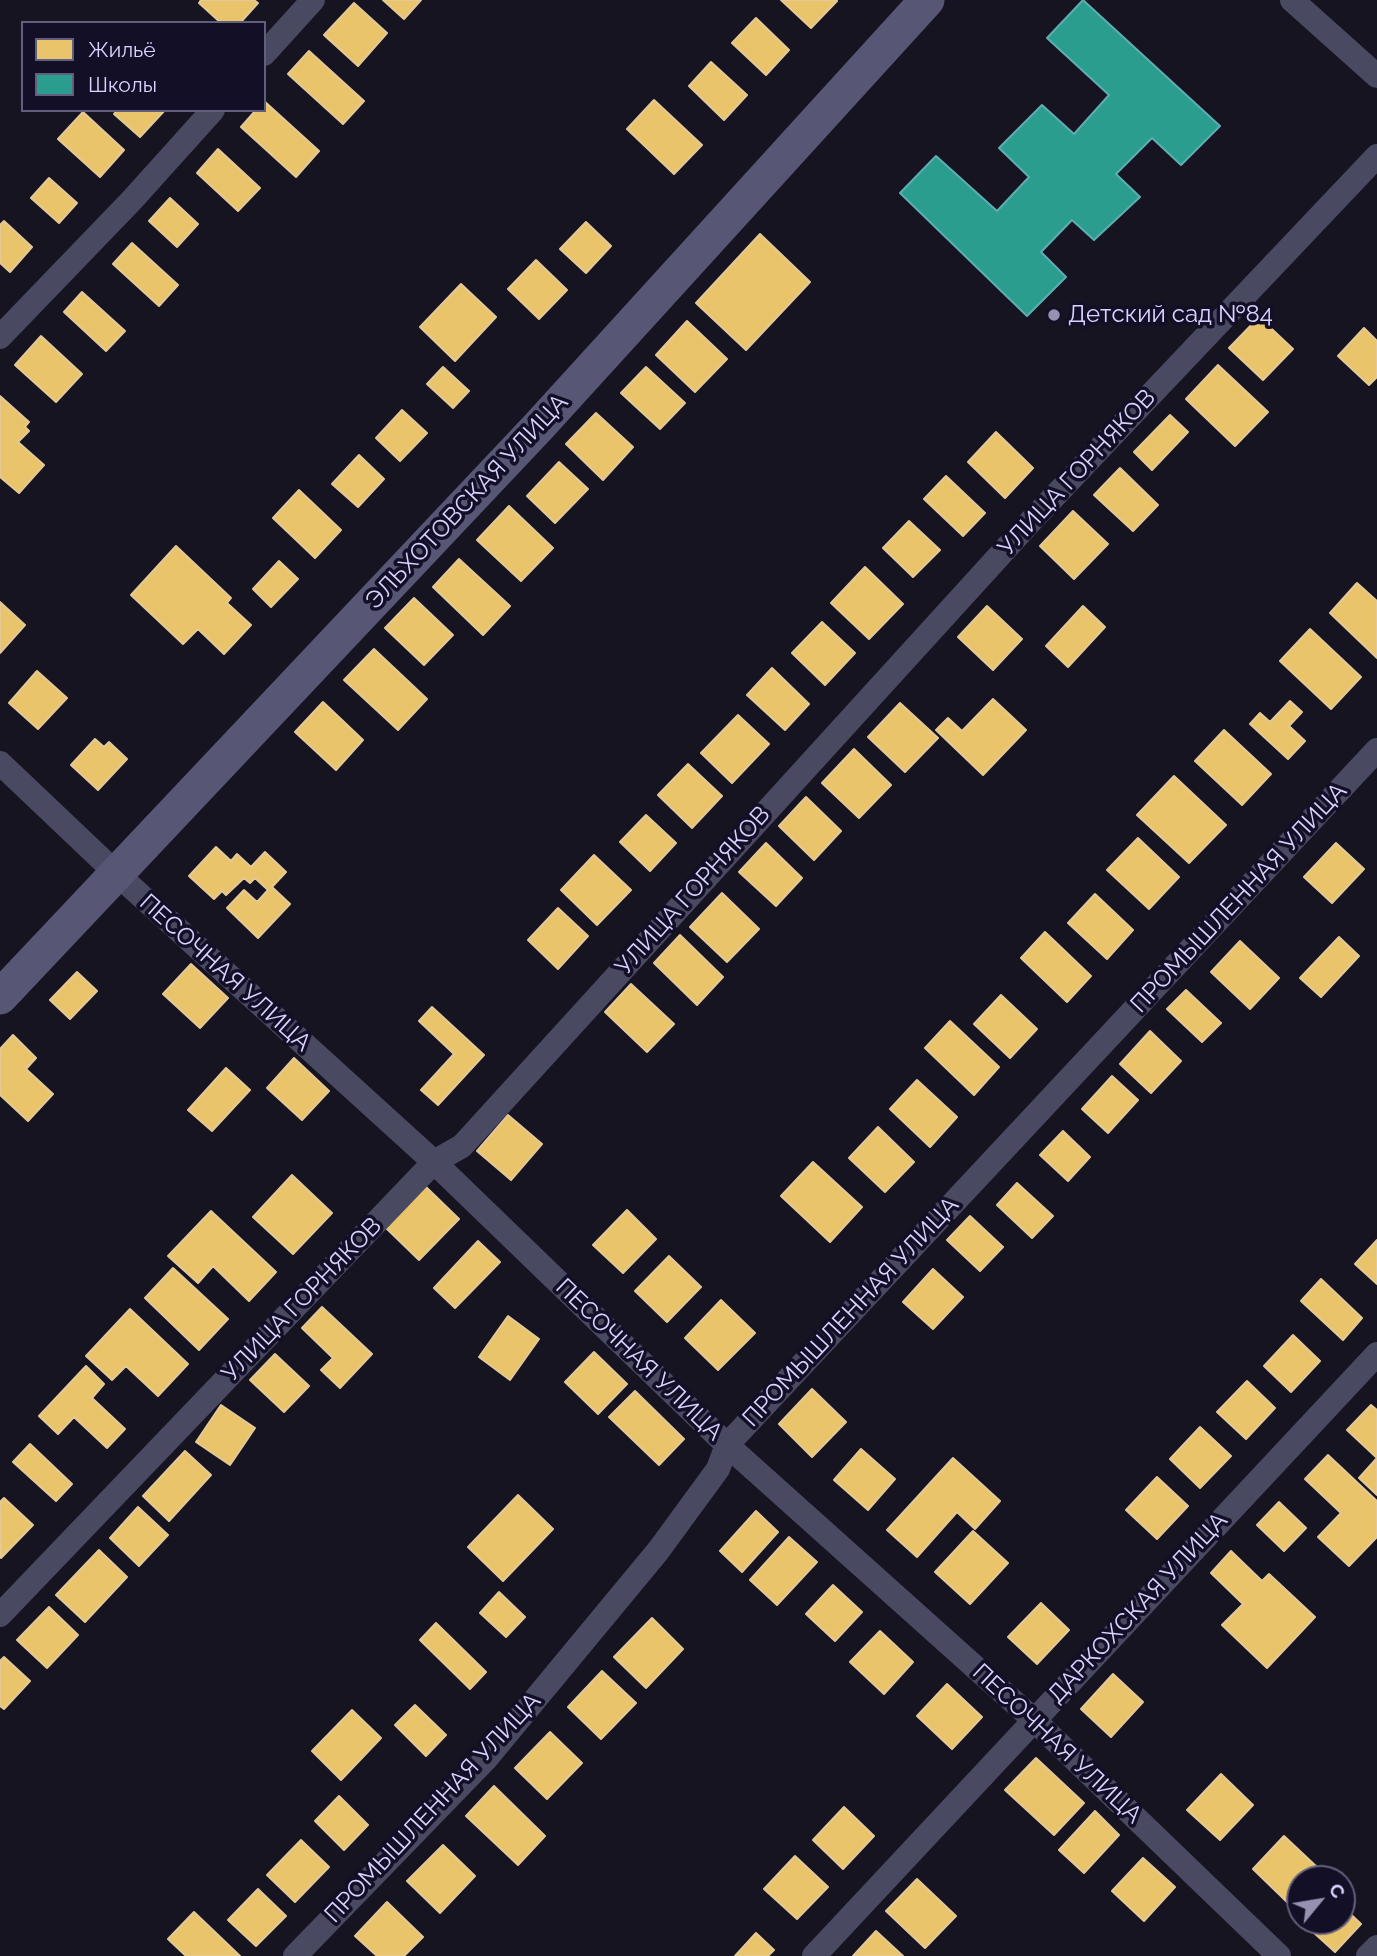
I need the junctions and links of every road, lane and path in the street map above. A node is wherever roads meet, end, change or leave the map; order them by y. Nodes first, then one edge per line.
1 (313, 0) edge
2 (927, 0) edge
3 (1292, 0) edge
4 (266, 52) edge
5 (1377, 76) edge
6 (211, 112) edge
7 (1377, 156) edge
8 (0, 337) edge
9 (1377, 750) edge
10 (0, 764) edge
11 (117, 874) junction
12 (0, 997) edge
13 (434, 1162) junction
14 (1377, 1354) edge
15 (727, 1445) junction
16 (0, 1615) edge
17 (1034, 1720) junction
18 (1377, 1947) edge
19 (295, 1956) edge
20 (814, 1956) edge
21 (1279, 1956) edge
22 (1368, 1956) edge

1 - 4 street
2 - 11 street, ЭЛЬХОТОВСКАЯ УЛИЦА
3 - 5 street
6 - 8 street
7 - 13 street, УЛИЦА ГОРНЯКОВ
9 - 15 street, ПРОМЫШЛЕННАЯ УЛИЦА
10 - 11 street, ПЕСОЧНАЯ УЛИЦА
11 - 12 street, ЭЛЬХОТОВСКАЯ УЛИЦА
11 - 13 street, ПЕСОЧНАЯ УЛИЦА
13 - 15 street, ПЕСОЧНАЯ УЛИЦА
13 - 16 street, УЛИЦА ГОРНЯКОВ
14 - 17 street, ДАРКОХСКАЯ УЛИЦА
15 - 17 street, ПЕСОЧНАЯ УЛИЦА
15 - 19 street, ПРОМЫШЛЕННАЯ УЛИЦА
17 - 20 street, ДАРКОХСКАЯ УЛИЦА
17 - 21 street, ПЕСОЧНАЯ УЛИЦА
18 - 22 street

